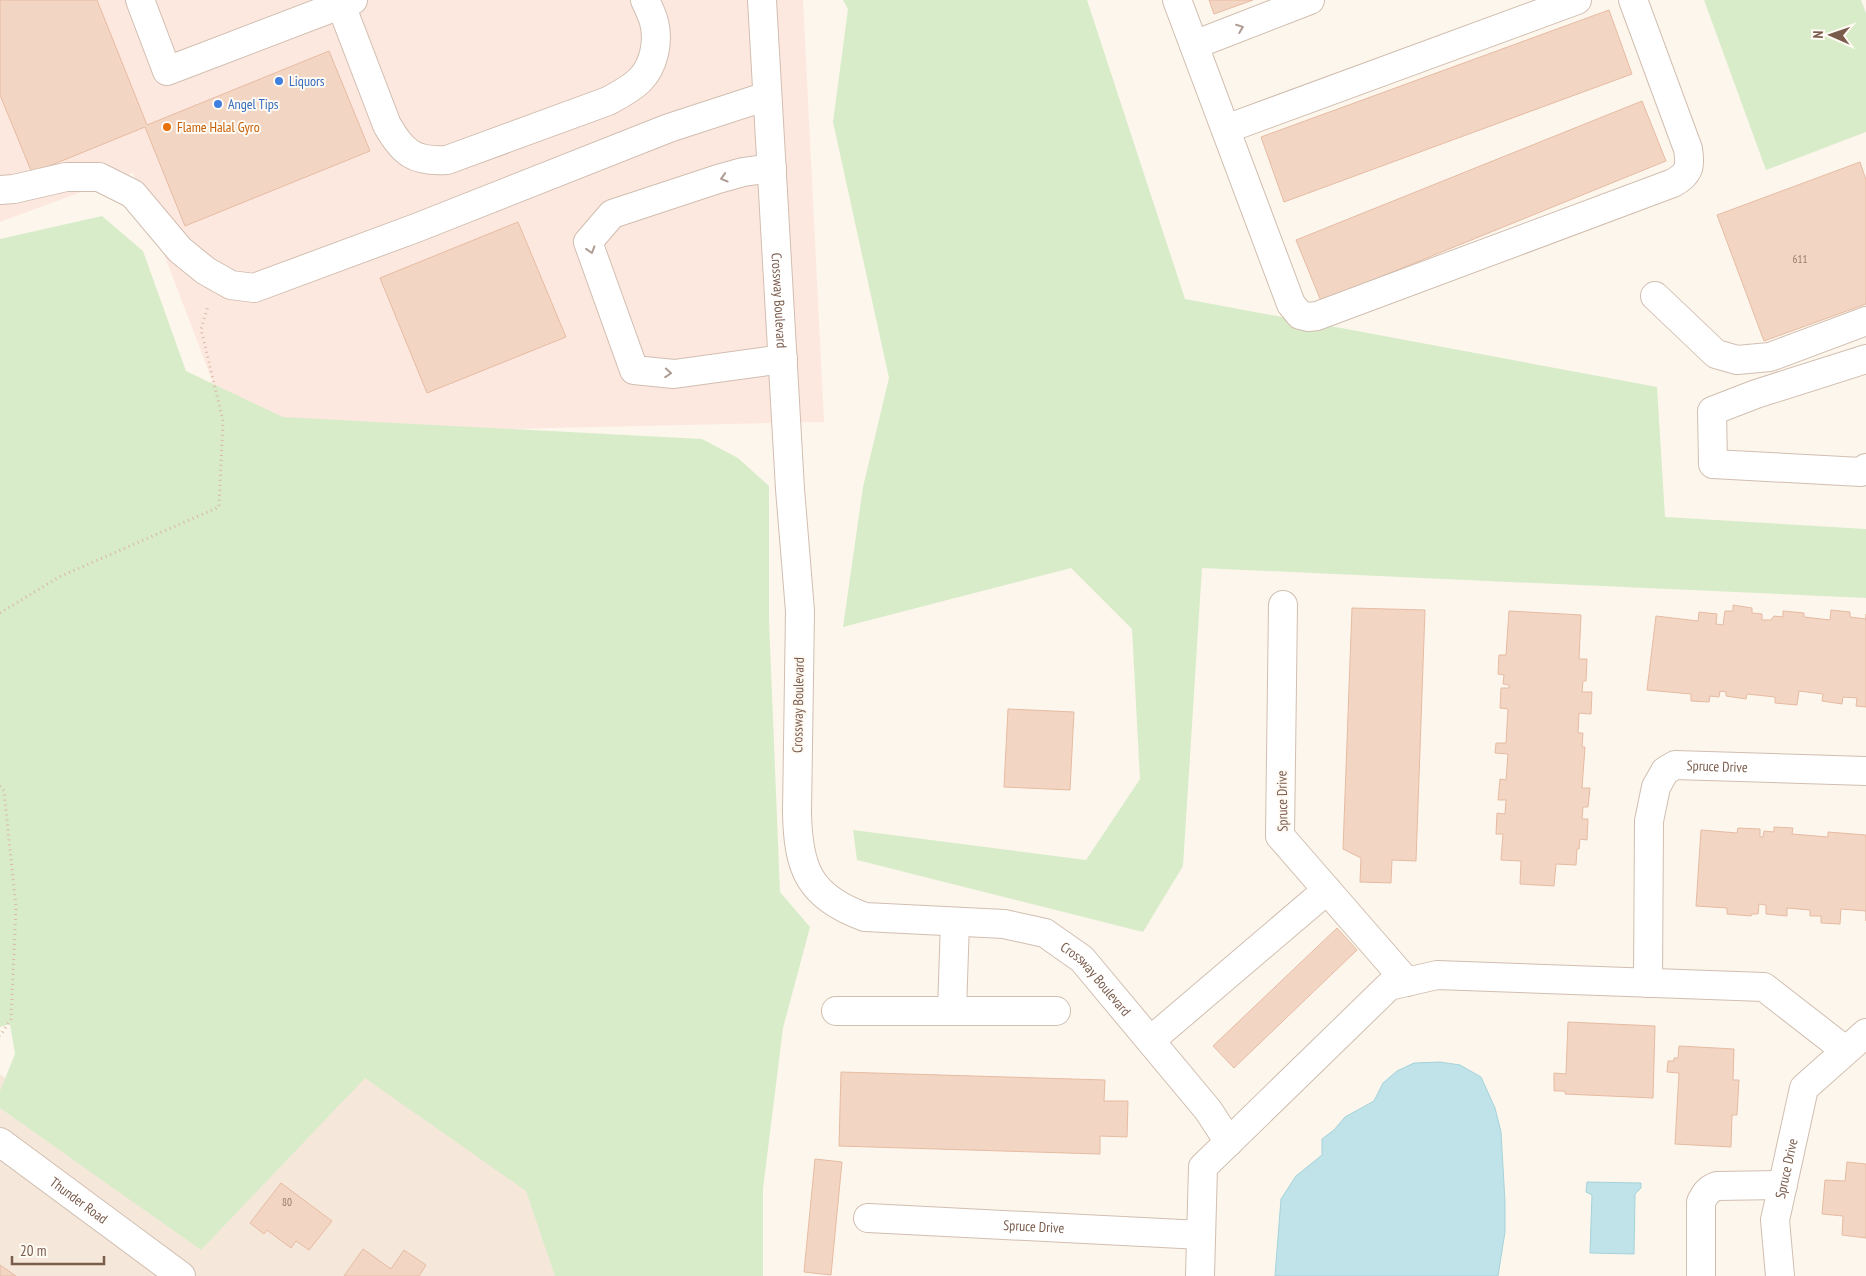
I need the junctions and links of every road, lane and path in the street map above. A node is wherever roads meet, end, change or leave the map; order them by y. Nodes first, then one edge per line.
1 (140, 0) edge
2 (645, 0) edge
3 (762, 0) edge
4 (1177, 0) edge
5 (1310, 0) edge
6 (1577, 0) edge
7 (1633, 0) edge
8 (347, 2) edge
9 (1194, 45) junction
10 (767, 96) junction
11 (1226, 129) junction
12 (772, 168) junction
13 (0, 190) edge
14 (217, 277) junction
15 (1655, 296) dead end
16 (1866, 321) edge
17 (1866, 359) edge
18 (783, 360) junction
19 (1866, 468) edge
20 (1283, 604) dead end
21 (0, 613) edge
22 (1866, 771) edge
23 (0, 786) edge
24 (1327, 890) junction
25 (955, 922) junction
26 (1407, 982) junction
27 (1648, 983) junction
28 (952, 1010) junction
29 (836, 1011) dead end
30 (1056, 1011) dead end
31 (1866, 1032) edge
32 (0, 1036) edge
33 (1151, 1040) junction
34 (1846, 1050) junction
35 (0, 1142) edge
36 (1229, 1142) junction
37 (1783, 1185) junction
38 (868, 1218) dead end
39 (1201, 1234) junction
40 (181, 1276) edge
41 (1200, 1276) edge
42 (1701, 1276) edge
43 (1780, 1276) edge

1 - 8 street
2 - 8 street
3 - 10 street, Crossway Boulevard
4 - 9 street
9 -> 5 street
6 - 11 street
7 - 11 street
9 - 11 street
10 - 12 street, Crossway Boulevard
10 - 14 street
12 - 18 street, Crossway Boulevard
12 -> 18 street
13 - 14 street
14 - 21 path
15 - 16 street
17 - 19 street
18 - 25 street, Crossway Boulevard
20 - 24 street, Spruce Drive
22 - 27 street, Spruce Drive
23 - 32 path
24 - 26 street, Spruce Drive
24 - 33 street
25 - 28 street
25 - 33 street, Crossway Boulevard
26 - 27 street
26 - 36 street
27 - 34 street
28 - 29 street
28 - 30 street
31 - 34 street, Spruce Drive
33 - 36 street, Crossway Boulevard
34 - 37 street, Spruce Drive
35 - 40 street, Thunder Road
36 - 39 street
37 - 42 street
37 - 43 street, Spruce Drive
38 - 39 street, Spruce Drive
39 - 41 street

